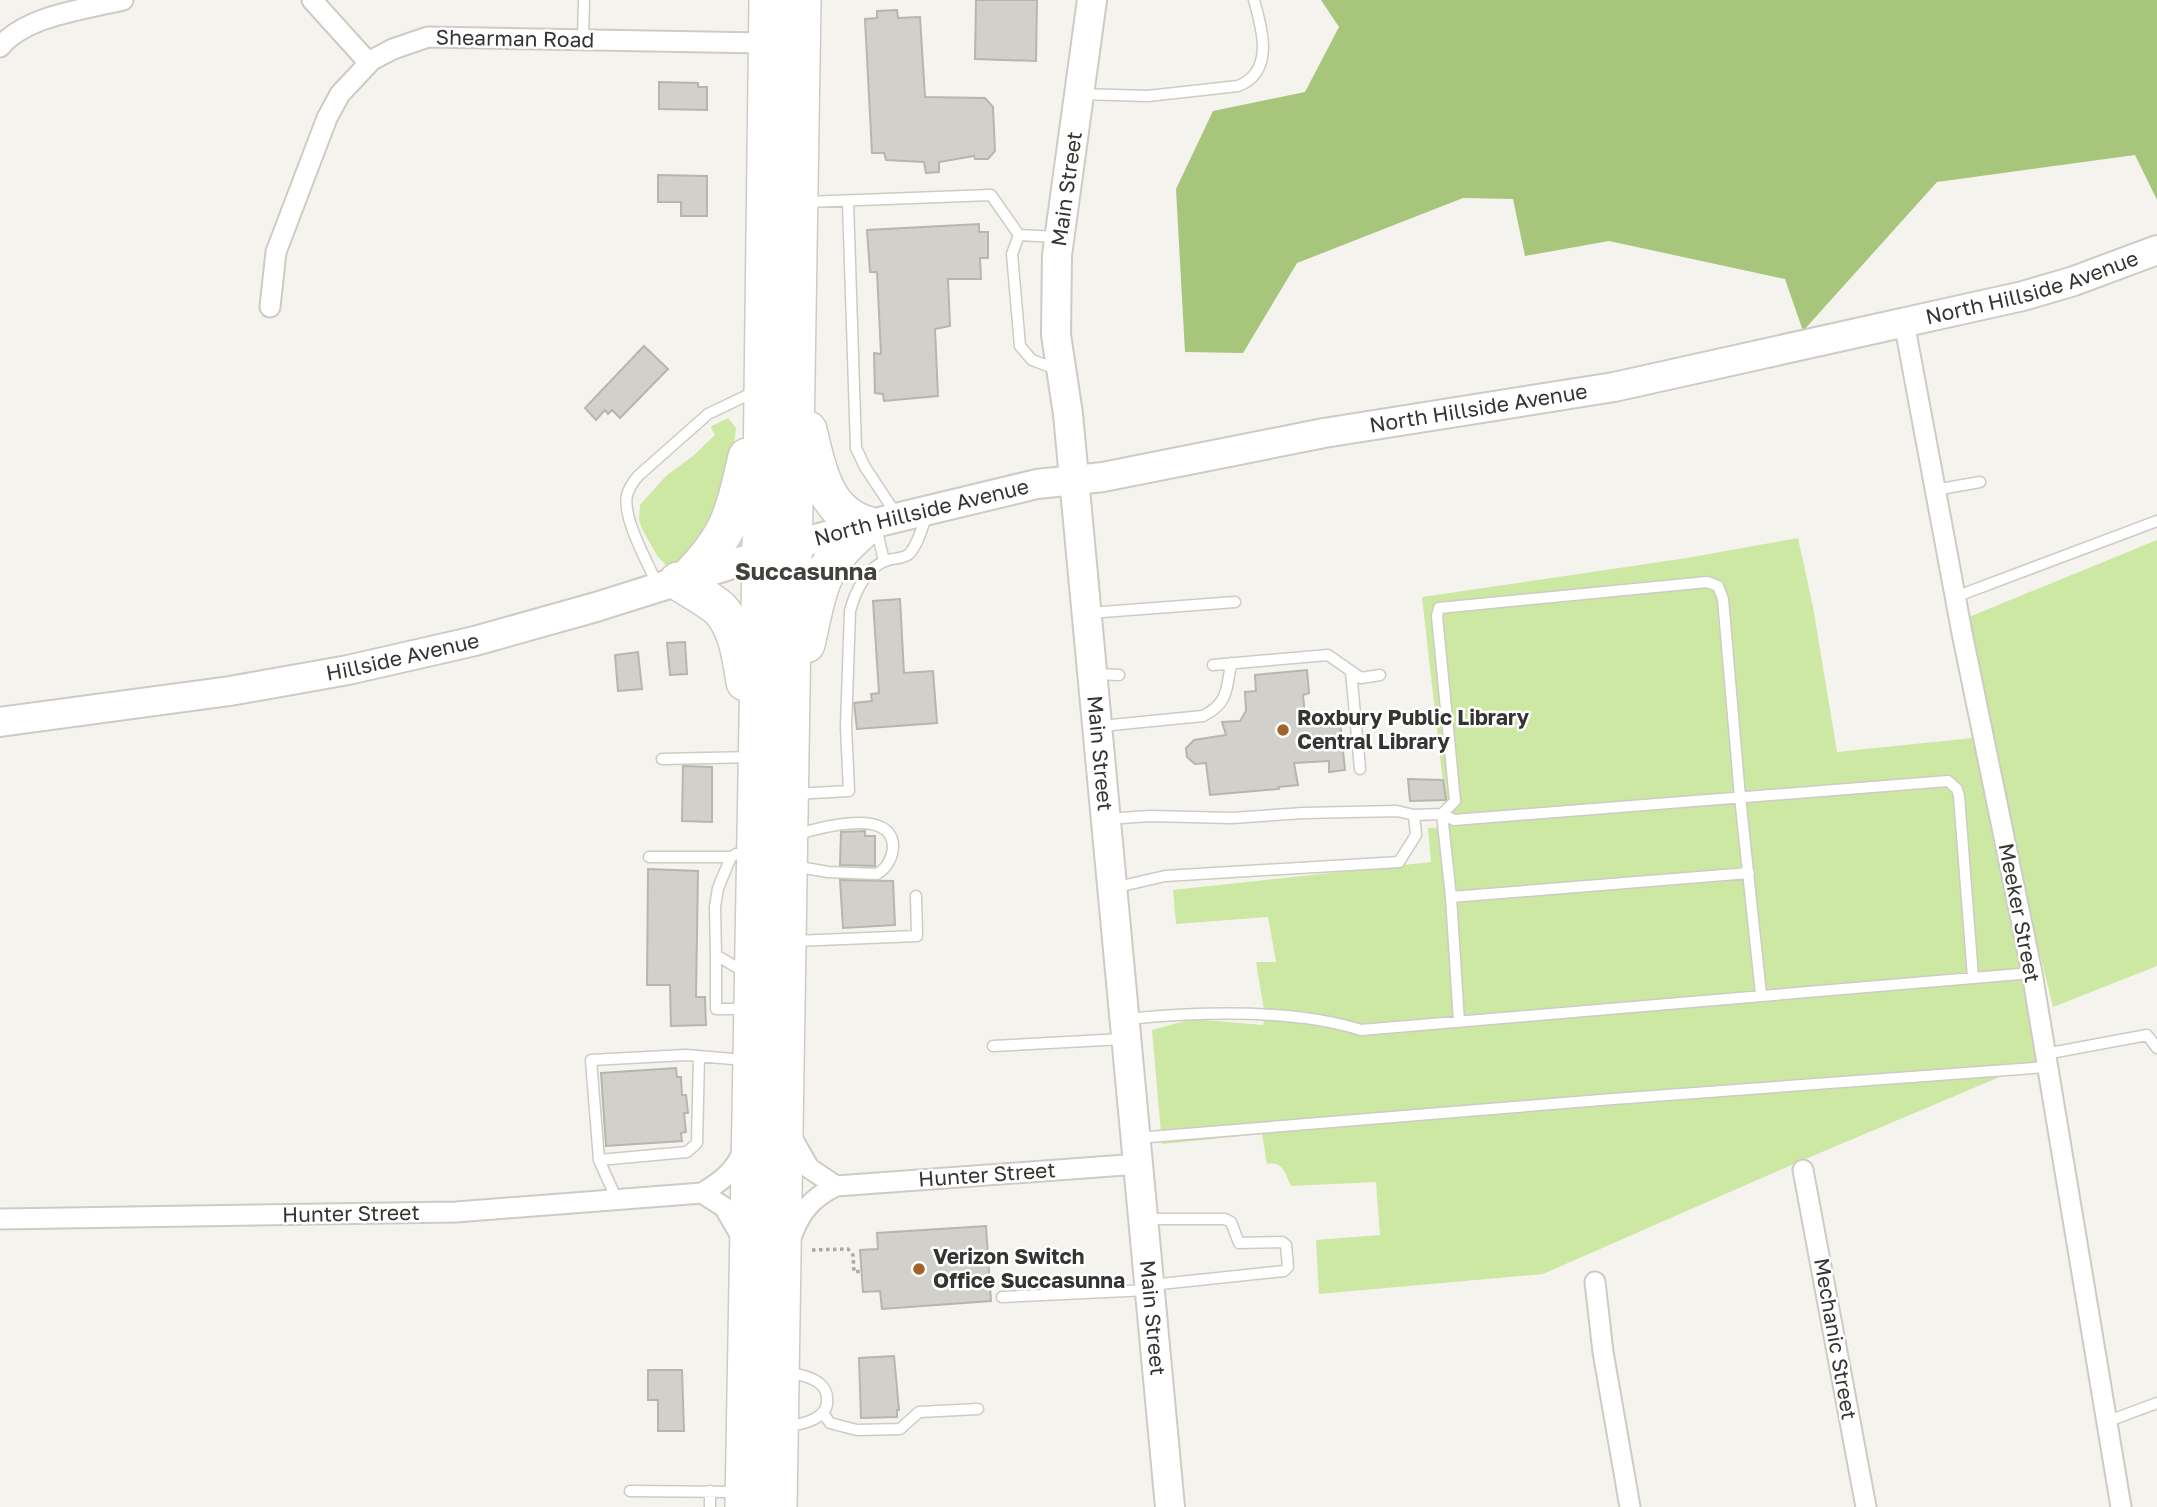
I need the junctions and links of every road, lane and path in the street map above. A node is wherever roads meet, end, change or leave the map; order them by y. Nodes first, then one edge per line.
1 (123, 0) edge
2 (312, 0) edge
3 (584, 0) edge
4 (768, 0) edge
5 (802, 0) edge
6 (1092, 0) edge
7 (1255, 0) edge
8 (583, 39) junction
9 (768, 43) junction
10 (0, 47) edge
11 (369, 63) junction
12 (1080, 94) junction
13 (799, 202) junction
14 (848, 202) junction
15 (1019, 235) junction
16 (1059, 237) junction
17 (2157, 250) edge
18 (270, 307) dead end
19 (1904, 322) junction
20 (1062, 371) junction
21 (774, 392) junction
22 (1074, 480) junction
23 (1980, 482) dead end
24 (1934, 490) junction
25 (929, 511) junction
26 (880, 522) junction
27 (2157, 522) edge
28 (777, 550) junction
29 (884, 561) junction
30 (675, 582) junction
31 (1955, 597) junction
32 (1235, 602) dead end
33 (1086, 613) junction
34 (1231, 663) junction
35 (1213, 665) dead end
36 (1351, 671) junction
37 (1380, 675) dead end
38 (790, 720) junction
39 (0, 722) edge
40 (1097, 727) junction
41 (756, 753) junction
42 (662, 759) dead end
43 (1360, 769) dead end
44 (789, 794) junction
45 (1740, 797) junction
46 (1442, 814) junction
47 (1414, 815) junction
48 (1106, 819) junction
49 (765, 851) junction
50 (649, 857) dead end
51 (1749, 873) junction
52 (1112, 888) junction
53 (916, 896) dead end
54 (1451, 897) junction
55 (786, 941) junction
56 (716, 955) junction
57 (2032, 973) junction
58 (1973, 977) junction
59 (1761, 994) junction
60 (740, 998) junction
61 (1459, 1022) junction
62 (1126, 1029) junction
63 (993, 1046) dead end
64 (2157, 1048) edge
65 (699, 1056) junction
66 (2046, 1060) junction
67 (752, 1061) junction
68 (785, 1111) junction
69 (750, 1135) junction
70 (1138, 1151) junction
71 (599, 1160) junction
72 (1803, 1170) dead end
73 (835, 1186) junction
74 (702, 1193) junction
75 (617, 1200) junction
76 (0, 1219) edge
77 (1144, 1219) junction
78 (781, 1256) junction
79 (862, 1271) dead end
80 (1595, 1282) dead end
81 (1151, 1287) junction
82 (1002, 1297) dead end
83 (780, 1370) junction
84 (2157, 1403) edge
85 (978, 1409) dead end
86 (823, 1413) junction
87 (2106, 1422) junction
88 (779, 1429) junction
89 (630, 1490) dead end
90 (733, 1497) edge
91 (710, 1507) edge
92 (778, 1507) edge
93 (1170, 1507) edge
94 (1630, 1507) edge
95 (1866, 1507) edge
96 (2121, 1507) edge

1 - 10 street
2 - 11 street
3 - 8 lane
4 - 9 highway
5 - 13 highway
6 - 12 main road, Main Street
7 - 12 lane
8 - 9 street, Shearman Road
8 - 11 street, Shearman Road
9 - 21 highway
11 - 18 street, Shearman Road
12 - 16 main road, Main Street
13 - 14 lane
13 - 21 highway
14 - 15 lane
14 - 26 lane
15 - 16 lane
15 - 20 lane
16 - 20 main road, Main Street
17 - 19 main road, North Hillside Avenue
19 - 22 main road, North Hillside Avenue
19 - 24 street, Meeker Street
20 - 22 main road, Main Street
21 - 26 highway
21 - 28 highway
21 - 30 highway
21 - 30 lane
22 - 25 main road, North Hillside Avenue
22 - 33 main road, Main Street
23 - 24 lane
24 - 31 street, Meeker Street
25 - 26 main road, North Hillside Avenue
25 - 29 lane
26 - 28 main road, North Hillside Avenue
26 - 29 lane
26 - 38 highway
27 - 31 lane
28 - 30 main road, Hillside Avenue
28 - 38 highway
28 - 41 highway
29 - 44 lane
30 - 39 main road, Hillside Avenue
30 - 41 highway
31 - 57 street, Meeker Street
32 - 33 lane
33 - 40 main road, Main Street
34 - 35 lane
34 - 36 lane
34 - 40 lane
36 - 37 lane
36 - 43 lane
38 - 44 highway
40 - 48 main road, Main Street
41 - 42 lane
41 - 49 highway
44 - 49 highway
45 - 46 lane
45 - 46 lane
45 - 51 lane
45 - 58 lane
46 - 47 lane
46 - 54 lane
47 - 48 lane
47 - 52 lane
48 - 52 main road, Main Street
49 - 49 lane
49 - 50 lane
49 - 55 highway
49 - 56 lane
49 - 60 highway
51 - 54 lane
51 - 59 lane
52 - 62 main road, Main Street
53 - 55 lane
54 - 61 lane
55 - 68 highway
56 - 60 lane
56 - 60 lane
57 - 58 lane
57 - 66 street, Meeker Street
58 - 59 lane
59 - 61 lane
60 - 67 highway
61 - 62 lane
62 - 63 lane
62 - 70 main road, Main Street
64 - 66 lane
65 - 67 lane
65 - 71 lane
65 - 71 lane
66 - 70 lane
66 - 87 street, Meeker Street
67 - 69 highway
68 - 73 street
68 - 78 highway
69 - 74 street
69 - 78 highway
70 - 73 street, Hunter Street
70 - 77 main road, Main Street
71 - 75 lane
72 - 95 street, Mechanic Street
73 - 78 street
74 - 75 street, Hunter Street
74 - 78 street
75 - 76 street, Hunter Street
77 - 81 main road, Main Street
77 - 81 lane
78 - 79 path
78 - 83 highway
78 - 90 highway
80 - 94 street
81 - 82 lane
81 - 93 main road, Main Street
83 - 86 lane
83 - 88 highway
84 - 87 lane
85 - 86 lane
86 - 88 lane
87 - 96 street, Meeker Street
88 - 92 highway
89 - 90 lane
90 - 91 lane

